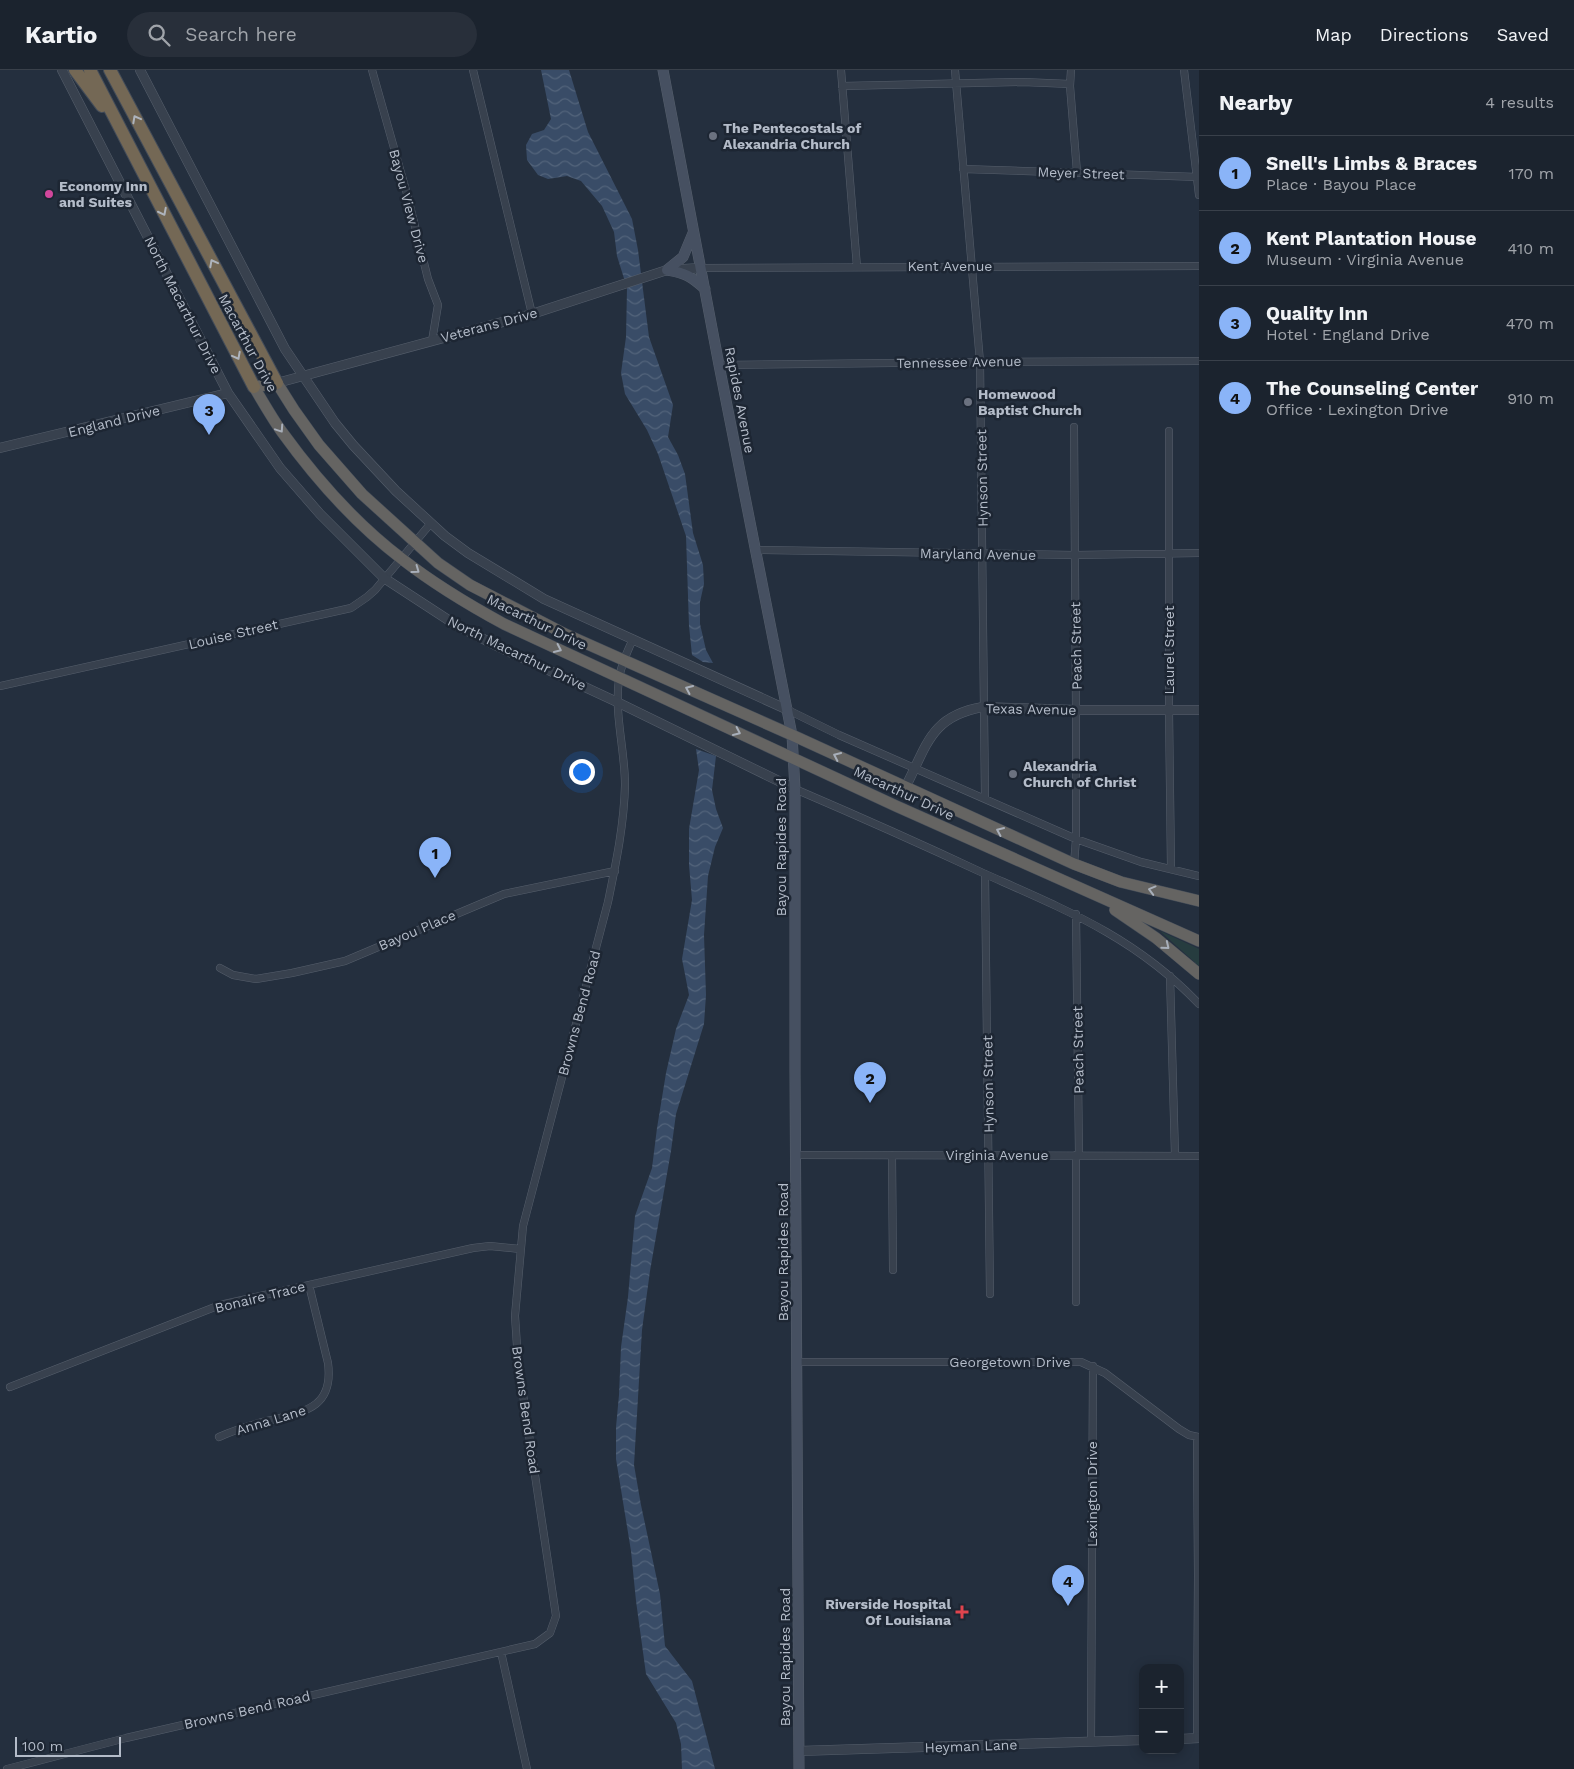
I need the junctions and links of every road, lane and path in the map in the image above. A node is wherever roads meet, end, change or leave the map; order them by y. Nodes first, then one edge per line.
1 (62, 70) edge
2 (75, 70) edge
3 (90, 70) edge
4 (140, 70) edge
5 (372, 70) edge
6 (474, 70) edge
7 (663, 70) edge
8 (841, 70) edge
9 (955, 70) edge
10 (1071, 70) edge
11 (1184, 70) edge
12 (111, 71) edge
13 (956, 83) junction
14 (1070, 84) junction
15 (842, 86) junction
16 (125, 137) junction
17 (963, 169) junction
18 (1077, 172) junction
19 (1198, 177) edge
20 (1199, 195) edge
21 (694, 232) junction
22 (971, 266) junction
23 (1199, 266) edge
24 (857, 267) junction
25 (701, 268) junction
26 (664, 271) junction
27 (705, 289) junction
28 (532, 314) junction
29 (432, 341) junction
30 (1199, 361) edge
31 (980, 362) junction
32 (719, 365) junction
33 (302, 376) junction
34 (277, 383) junction
35 (254, 387) junction
36 (228, 393) junction
37 (1074, 427) dead end
38 (1169, 431) dead end
39 (0, 448) edge
40 (431, 523) junction
41 (415, 543) junction
42 (756, 550) junction
43 (1169, 553) junction
44 (983, 554) junction
45 (1199, 554) edge
46 (1075, 555) junction
47 (400, 558) junction
48 (384, 578) junction
49 (633, 639) junction
50 (624, 660) junction
51 (619, 678) junction
52 (0, 686) edge
53 (617, 702) junction
54 (984, 707) junction
55 (788, 710) junction
56 (1076, 710) junction
57 (1169, 710) junction
58 (1199, 710) edge
59 (792, 735) junction
60 (794, 758) junction
61 (916, 768) junction
62 (905, 788) junction
63 (795, 789) junction
64 (985, 798) junction
65 (896, 806) junction
66 (1076, 838) junction
67 (1074, 864) junction
68 (1171, 869) junction
69 (615, 871) junction
70 (985, 874) junction
71 (1050, 874) junction
72 (1199, 876) edge
73 (1199, 901) edge
74 (1076, 914) junction
75 (1199, 941) edge
76 (220, 968) dead end
77 (1199, 974) edge
78 (1170, 976) junction
79 (1199, 1004) edge
80 (796, 1155) junction
81 (892, 1155) junction
82 (989, 1155) junction
83 (1077, 1155) junction
84 (1176, 1155) junction
85 (1199, 1156) edge
86 (520, 1249) junction
87 (893, 1270) dead end
88 (309, 1284) junction
89 (990, 1294) dead end
90 (1076, 1302) dead end
91 (798, 1362) junction
92 (1092, 1366) junction
93 (10, 1387) dead end
94 (219, 1437) dead end
95 (1198, 1437) edge
96 (1198, 1576) edge
97 (501, 1652) junction
98 (1198, 1738) edge
99 (1184, 1739) edge
100 (1139, 1740) edge
101 (1091, 1742) junction
102 (799, 1751) junction
103 (7, 1769) edge
104 (527, 1769) edge
105 (799, 1769) edge

1 - 36 street, North Macarthur Drive
2 - 16 highway
3 - 16 highway, Macarthur Drive
4 - 33 street
5 - 29 street, Bayou View Drive
6 - 28 street
7 - 21 main road, Rapides Avenue
8 - 15 street
9 - 13 street, Hynson Street
10 - 14 street
11 - 19 street
34 -> 12 highway, Macarthur Drive
13 - 14 street
13 - 15 street
13 - 17 street, Hynson Street
14 - 18 street
15 - 24 street
16 -> 35 highway, Macarthur Drive
17 - 18 street, Meyer Street
17 - 22 street, Hynson Street
18 - 19 street, Meyer Street
19 - 20 street
21 - 25 main road, Rapides Avenue
21 - 26 main road
22 - 23 street, Kent Avenue
22 - 24 street, Kent Avenue
22 - 31 street, Hynson Street
24 - 25 street, Kent Avenue
25 - 26 street, Veterans Drive
25 - 27 main road, Rapides Avenue
26 - 27 main road
26 - 28 street, Veterans Drive
27 - 32 main road, Rapides Avenue
28 - 29 street, Veterans Drive
29 - 33 street, Veterans Drive
30 - 31 street, Tennessee Avenue
31 - 32 street, Tennessee Avenue
31 - 44 street, Hynson Street
32 - 42 main road, Rapides Avenue
33 - 34 street, Veterans Drive
33 - 40 street
34 - 35 highway
34 - 41 highway, Macarthur Drive
35 -> 47 highway, Macarthur Drive
36 - 39 street, England Drive
36 - 48 street, North Macarthur Drive
37 - 46 street, Peach Street
38 - 43 street, Laurel Street
40 - 41 street, Louise Street
40 - 49 street
41 - 47 street, Louise Street
41 - 50 highway, Macarthur Drive
42 - 44 street, Maryland Avenue
42 - 55 main road, Rapides Avenue
43 - 45 street, Maryland Avenue
43 - 46 street, Maryland Avenue
43 - 57 street, Laurel Street
44 - 46 street, Maryland Avenue
44 - 54 street, Hynson Street
46 - 56 street, Peach Street
47 - 48 street, Louise Street
47 -> 51 highway, Macarthur Drive
48 - 52 street, Louise Street
48 - 53 street, North Macarthur Drive
49 - 50 street, Browns Bend Road
49 - 55 street
50 - 51 street, Browns Bend Road
59 -> 50 highway, Macarthur Drive
51 - 53 street, Browns Bend Road
51 -> 60 highway, Macarthur Drive
53 - 63 street, North Macarthur Drive
53 - 69 street, Browns Bend Road
54 - 56 street, Texas Avenue
54 - 61 street, Texas Avenue
54 - 64 street, Hynson Street
55 - 59 main road, Rapides Avenue
55 - 61 street, Macarthur Drive
56 - 57 street, Texas Avenue
56 - 66 street, Peach Street
57 - 58 street, Texas Avenue
57 - 68 street, Laurel Street
59 - 60 main road, Bayou Rapides Road
62 -> 59 highway, Macarthur Drive
60 - 63 main road, Bayou Rapides Road
60 - 65 highway, Macarthur Drive
61 - 62 street, Texas Avenue
61 - 64 street, Macarthur Drive
62 - 65 highway
67 -> 62 highway, Macarthur Drive
63 - 70 street
63 - 80 main road, Bayou Rapides Road
64 - 66 street, Macarthur Drive
65 - 71 highway, Macarthur Drive
66 - 67 street, Peach Street
66 - 68 street, Macarthur Drive
73 -> 67 highway, Macarthur Drive
68 - 72 street, Macarthur Drive
69 - 76 street, Bayou Place
69 - 86 street, Browns Bend Road
70 - 74 street
70 - 82 street, Hynson Street
71 - 75 highway, Macarthur Drive
71 -> 77 highway
74 - 78 street
74 - 83 street, Peach Street
78 - 79 street
78 - 84 street
80 - 81 street, Virginia Avenue
80 - 91 main road, Bayou Rapides Road
81 - 82 street, Virginia Avenue
81 - 87 street
82 - 83 street, Virginia Avenue
82 - 89 street, Hynson Street
83 - 84 street, Virginia Avenue
83 - 90 street, Peach Street
84 - 85 street, Virginia Avenue
86 - 88 street, Bonaire Trace
86 - 97 street, Browns Bend Road
88 - 93 street, Bonaire Trace
88 - 94 street, Anna Lane
91 - 92 street, Georgetown Drive
91 - 102 main road, Bayou Rapides Road
92 - 95 street, Georgetown Drive
92 - 101 street, Lexington Drive
95 - 96 street
96 - 98 street
97 - 103 street, Browns Bend Road
97 - 104 street
98 - 99 street
100 - 101 street, Heyman Lane
101 - 102 street, Heyman Lane
102 - 105 main road, Bayou Rapides Road

